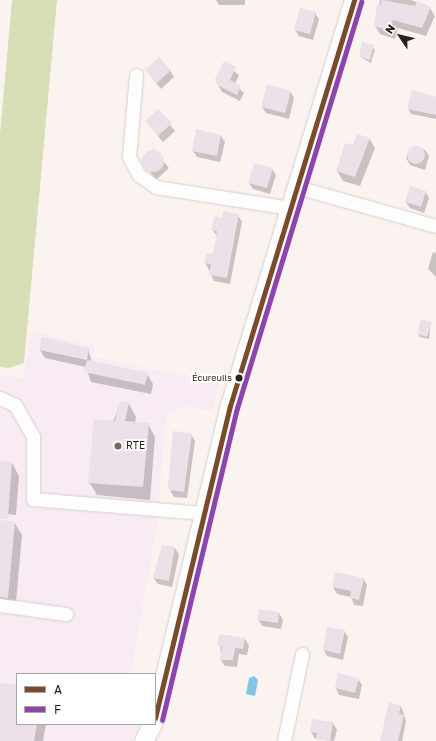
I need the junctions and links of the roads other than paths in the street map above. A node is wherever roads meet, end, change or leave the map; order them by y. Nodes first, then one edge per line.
1 (354, 0) edge
2 (136, 75) dead end
3 (297, 187) junction
4 (290, 208) junction
5 (436, 226) edge
6 (0, 398) edge
7 (205, 513) junction
8 (0, 605) edge
9 (66, 614) dead end
10 (302, 654) dead end
11 (156, 714) edge
12 (152, 725) edge
13 (144, 741) edge
14 (284, 741) edge

1 - 3 main road
2 - 4 street
3 - 4 main road
3 - 5 street
4 - 7 main road
6 - 7 street
7 - 11 main road
8 - 9 street
10 - 14 street
12 - 13 main road

